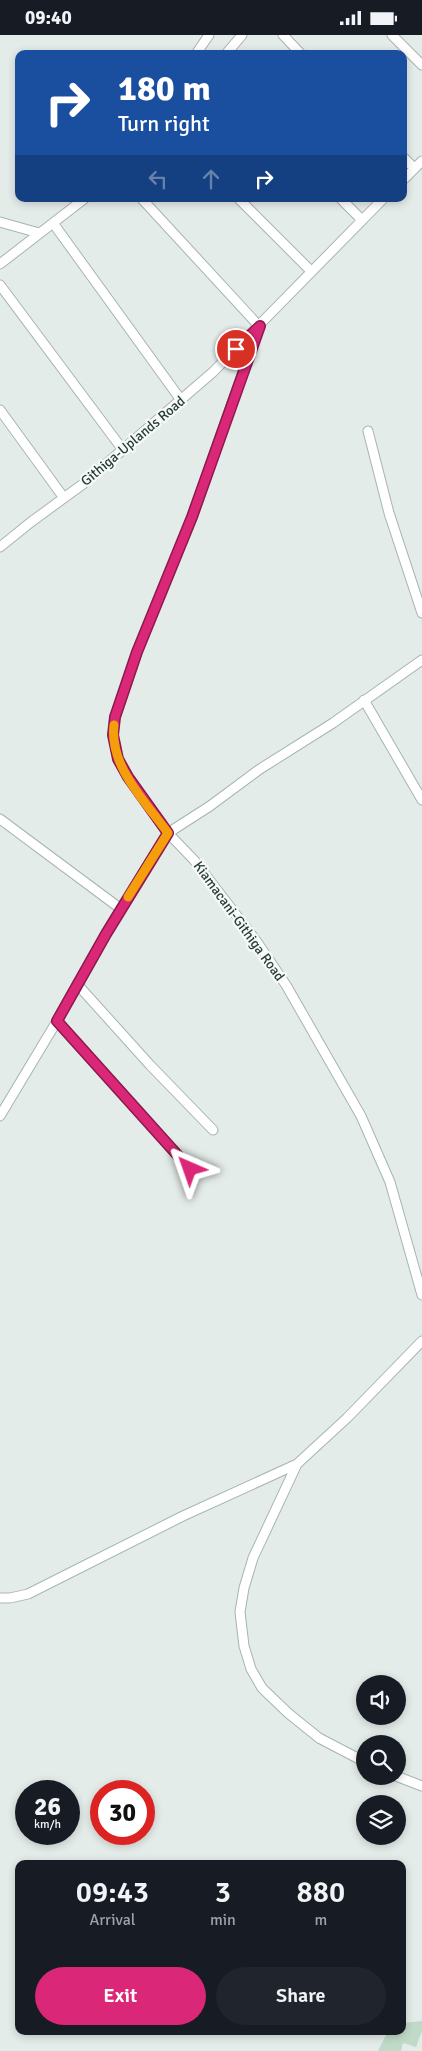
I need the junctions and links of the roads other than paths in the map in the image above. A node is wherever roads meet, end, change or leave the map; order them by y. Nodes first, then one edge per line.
1 (209, 35) edge
2 (242, 35) edge
3 (283, 35) edge
4 (392, 35) edge
5 (199, 50) edge
6 (229, 50) edge
7 (297, 50) edge
8 (422, 65) edge
9 (407, 161) edge
10 (422, 161) edge
11 (414, 168) junction
12 (407, 176) edge
13 (80, 202) edge
14 (145, 202) edge
15 (242, 202) edge
16 (344, 202) edge
17 (380, 202) edge
18 (362, 220) junction
19 (0, 222) edge
20 (53, 223) junction
21 (39, 233) junction
22 (0, 264) edge
23 (311, 271) junction
24 (0, 285) edge
25 (260, 326) junction
26 (181, 400) junction
27 (0, 410) edge
28 (368, 431) dead end
29 (123, 450) junction
30 (64, 498) junction
31 (0, 547) edge
32 (422, 613) edge
33 (422, 660) edge
34 (364, 700) junction
35 (422, 800) edge
36 (0, 819) edge
37 (168, 833) junction
38 (121, 909) junction
39 (77, 985) junction
40 (57, 1021) junction
41 (0, 1115) edge
42 (213, 1130) dead end
43 (190, 1169) dead end
44 (422, 1295) edge
45 (422, 1341) edge
46 (297, 1464) junction
47 (0, 1598) edge
48 (356, 1757) edge
49 (406, 1780) edge
50 (422, 1786) edge

1 - 5 street
2 - 6 street
3 - 7 street
4 - 8 street
9 - 11 street
10 - 11 street
11 - 12 street
13 - 20 street
14 - 25 street
15 - 23 street
16 - 18 street
17 - 18 street, Kiamacani-Githiga Road
18 - 23 street, Kiamacani-Githiga Road
19 - 21 street
20 - 21 street
20 - 26 street
21 - 22 street
23 - 25 street, Kiamacani-Githiga Road
24 - 29 street
25 - 26 street, Githiga-Uplands Road
25 - 37 street, Kiamacani-Githiga Road
26 - 29 street, Githiga-Uplands Road
27 - 30 street
28 - 32 street
29 - 30 street, Githiga-Uplands Road
30 - 31 street, Githiga-Uplands Road
33 - 34 street
34 - 35 street
34 - 37 street
36 - 38 street
37 - 38 street
37 - 44 street, Kiamacani-Githiga Road
38 - 39 street
39 - 40 street
39 - 42 street
40 - 41 street
40 - 43 street
45 - 46 street
46 - 47 street
46 - 48 street
49 - 50 street

